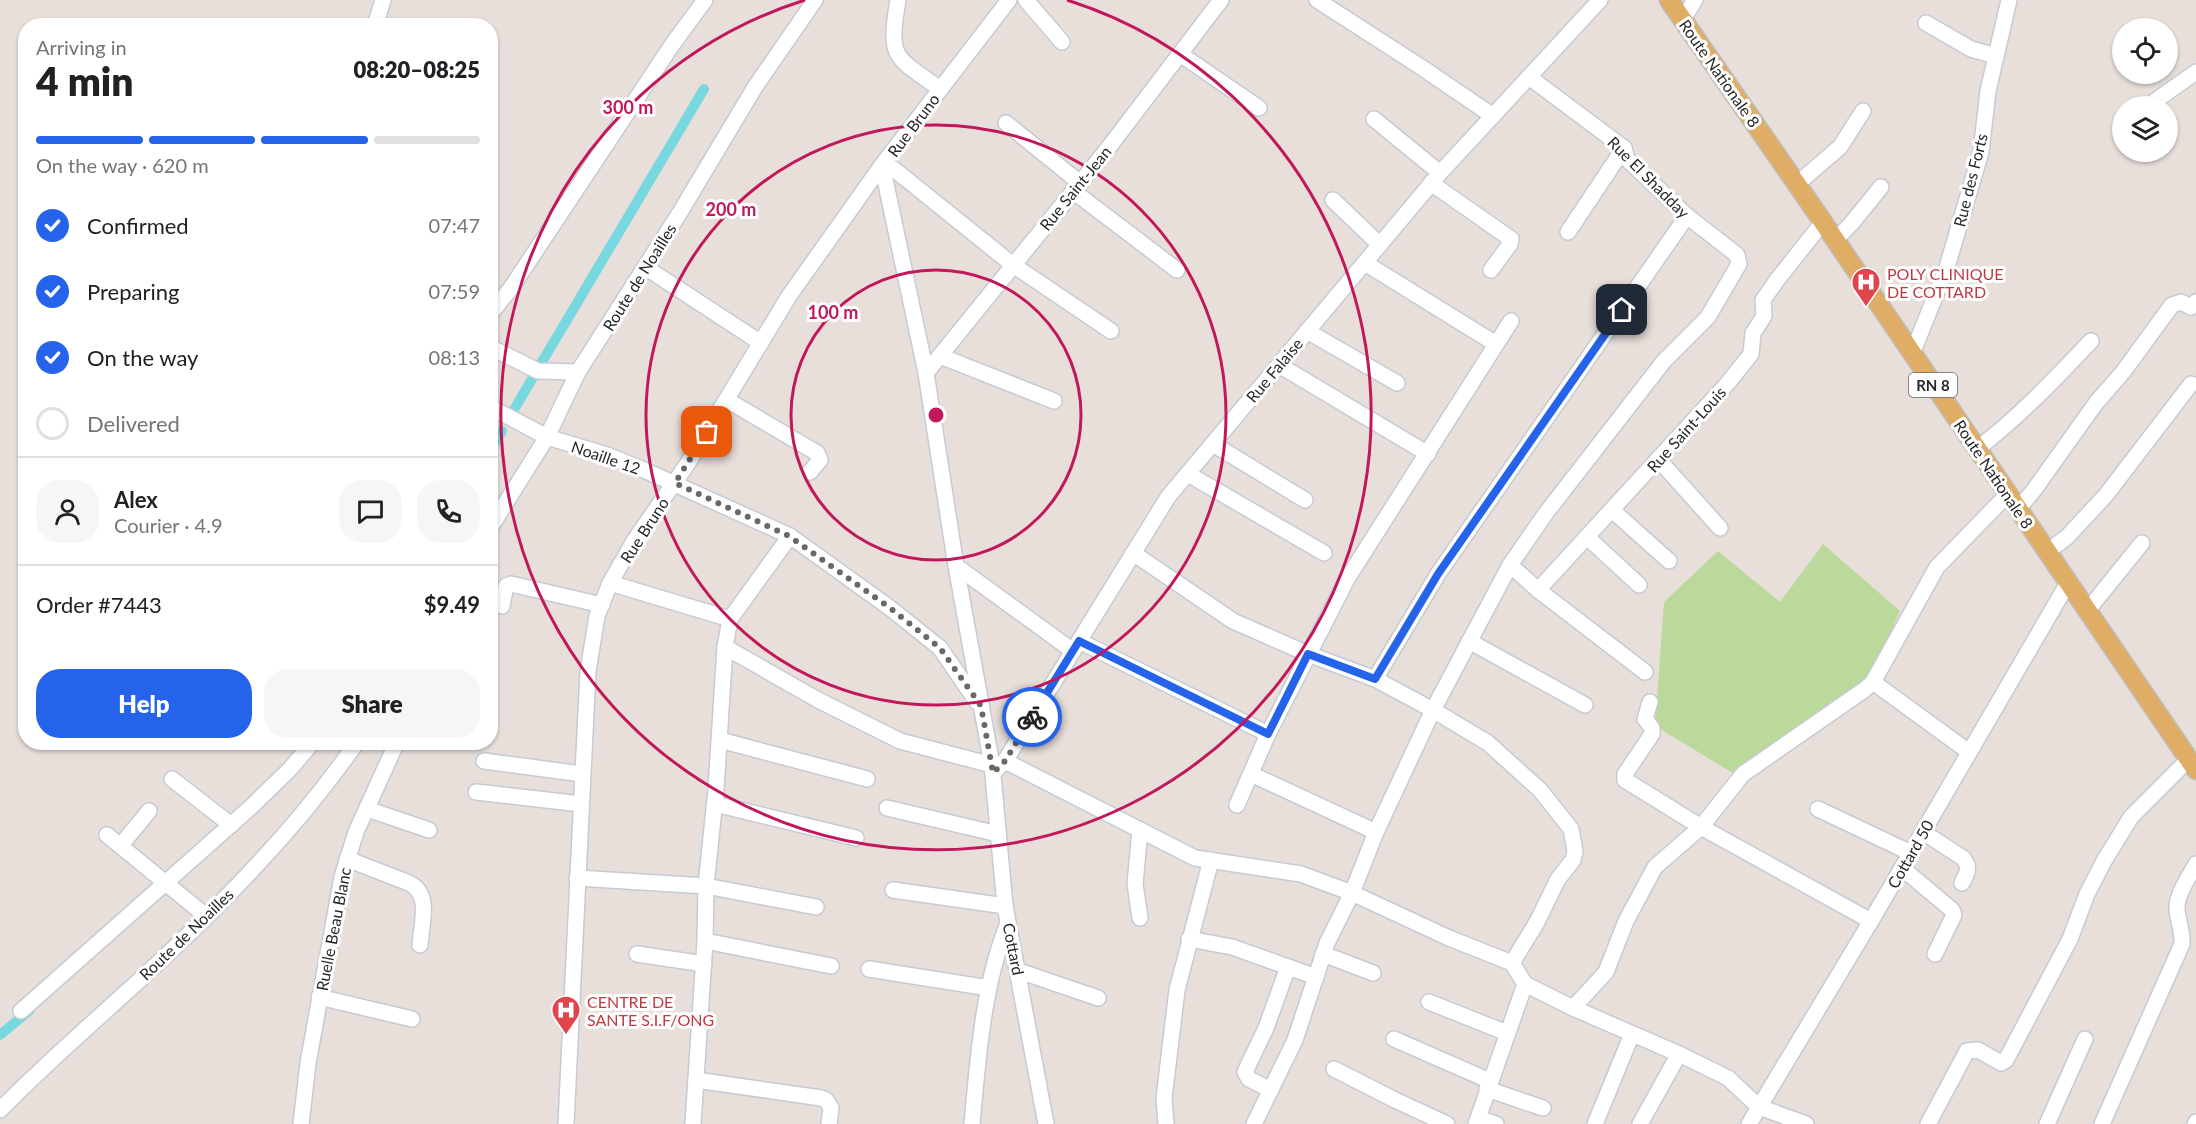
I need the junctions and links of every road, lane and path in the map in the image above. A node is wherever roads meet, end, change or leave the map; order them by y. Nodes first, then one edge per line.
1 (383, 0) edge
2 (705, 0) edge
3 (814, 0) edge
4 (898, 0) edge
5 (1009, 0) edge
6 (1026, 0) edge
7 (1221, 0) edge
8 (1317, 0) edge
9 (1600, 0) edge
10 (1669, 0) edge
11 (1695, 0) edge
12 (2009, 0) edge
13 (377, 18) edge
14 (1683, 19) junction
15 (1926, 23) dead end
16 (1062, 42) dead end
17 (1180, 54) junction
18 (1996, 56) junction
19 (2196, 72) edge
20 (1529, 77) junction
21 (940, 88) junction
22 (2162, 96) edge
23 (1258, 108) dead end
24 (1863, 111) dead end
25 (1493, 116) junction
26 (1374, 119) dead end
27 (1006, 123) dead end
28 (1624, 148) junction
29 (884, 164) junction
30 (1435, 178) junction
31 (1797, 184) junction
32 (1077, 187) junction
33 (1881, 187) dead end
34 (1334, 200) dead end
35 (1687, 216) junction
36 (1823, 222) junction
37 (1568, 232) dead end
38 (1835, 240) junction
39 (1380, 245) junction
40 (1365, 262) junction
41 (1013, 265) junction
42 (645, 267) junction
43 (1177, 270) dead end
44 (1491, 270) dead end
45 (2196, 302) edge
46 (498, 304) edge
47 (1511, 321) dead end
48 (1111, 331) dead end
49 (1307, 331) junction
50 (2091, 341) dead end
51 (761, 343) junction
52 (1496, 344) junction
53 (498, 351) edge
54 (1912, 354) junction
55 (939, 356) junction
56 (1279, 365) junction
57 (578, 372) junction
58 (926, 373) junction
59 (1397, 382) dead end
60 (2191, 384) dead end
61 (726, 400) junction
62 (1054, 401) dead end
63 (498, 411) edge
64 (547, 437) junction
65 (1213, 444) junction
66 (1977, 449) junction
67 (1428, 454) junction
68 (1658, 459) junction
69 (810, 472) dead end
70 (1188, 474) junction
71 (675, 483) junction
72 (2008, 494) junction
73 (1305, 500) dead end
74 (2018, 509) junction
75 (1611, 510) junction
76 (498, 515) edge
77 (1720, 528) dead end
78 (789, 536) junction
79 (1587, 537) junction
80 (2142, 543) dead end
81 (2047, 552) junction
82 (1133, 553) junction
83 (1324, 553) dead end
84 (1669, 561) dead end
85 (1510, 565) junction
86 (956, 566) junction
87 (610, 583) junction
88 (2068, 583) junction
89 (1639, 585) dead end
90 (1538, 590) junction
91 (602, 605) junction
92 (502, 606) dead end
93 (2087, 611) junction
94 (730, 619) junction
95 (1469, 641) junction
96 (1076, 646) junction
97 (725, 647) junction
98 (1308, 654) junction
99 (1645, 672) dead end
100 (1375, 679) junction
101 (1873, 682) junction
102 (1650, 702) dead end
103 (1585, 705) dead end
104 (981, 706) junction
105 (1433, 710) junction
106 (1268, 734) junction
107 (720, 740) junction
108 (306, 750) edge
109 (351, 750) edge
110 (394, 750) edge
111 (1969, 752) junction
112 (484, 761) dead end
113 (2192, 765) edge
114 (996, 767) junction
115 (582, 774) junction
116 (1251, 774) junction
117 (172, 778) dead end
118 (867, 779) dead end
119 (476, 792) dead end
120 (581, 804) junction
121 (715, 804) junction
122 (1237, 805) dead end
123 (887, 808) dead end
124 (367, 809) junction
125 (1818, 809) dead end
126 (149, 811) dead end
127 (231, 825) junction
128 (1701, 827) junction
129 (429, 830) dead end
130 (1140, 830) junction
131 (1376, 832) junction
132 (1923, 832) junction
133 (998, 834) junction
134 (107, 835) dead end
135 (856, 838) dead end
136 (121, 845) junction
137 (1911, 853) junction
138 (347, 859) junction
139 (1211, 860) junction
140 (2196, 864) edge
141 (1902, 868) junction
142 (577, 878) junction
143 (166, 881) junction
144 (1962, 884) dead end
145 (706, 886) junction
146 (893, 890) dead end
147 (1352, 893) junction
148 (1005, 906) junction
149 (816, 907) dead end
150 (206, 916) junction
151 (1140, 918) dead end
152 (1871, 921) junction
153 (1008, 923) junction
154 (1189, 939) junction
155 (705, 941) junction
156 (420, 945) dead end
157 (637, 954) dead end
158 (1323, 954) junction
159 (1935, 954) dead end
160 (1512, 963) junction
161 (704, 964) junction
162 (831, 966) dead end
163 (1288, 967) junction
164 (869, 969) dead end
165 (1019, 971) junction
166 (1373, 973) dead end
167 (1316, 976) junction
168 (1525, 984) junction
169 (988, 988) junction
170 (319, 997) junction
171 (1098, 998) dead end
172 (1429, 1002) dead end
173 (1573, 1008) junction
174 (21, 1011) dead end
175 (412, 1019) dead end
176 (1507, 1033) junction
177 (1632, 1034) junction
178 (1394, 1039) dead end
179 (2085, 1039) dead end
180 (1679, 1054) junction
181 (1334, 1069) dead end
182 (696, 1080) junction
183 (1489, 1085) junction
184 (1271, 1090) junction
185 (1760, 1107) junction
186 (1543, 1108) dead end
187 (0, 1110) edge
188 (1477, 1121) edge
189 (301, 1124) edge
190 (566, 1124) edge
191 (693, 1124) edge
192 (829, 1124) edge
193 (972, 1124) edge
194 (1046, 1124) edge
195 (1166, 1124) edge
196 (1254, 1124) edge
197 (1447, 1124) edge
198 (1496, 1124) edge
199 (1595, 1124) edge
200 (1640, 1124) edge
201 (1749, 1124) edge
202 (1806, 1124) edge
203 (1928, 1124) edge
204 (2047, 1124) edge
205 (2102, 1124) edge

1 - 13 street
2 - 46 street
3 - 42 street, Route de Noailles
4 - 21 street
5 - 21 street, Rue Bruno
6 - 16 street
7 - 17 street, Rue Saint-Jean
8 - 25 street
9 - 20 street, Rue Falaise
10 - 14 main road, Route Nationale 8 / RN 8
11 - 14 street
12 - 18 street, Rue des Forts
14 - 31 main road, Route Nationale 8 / RN 8
15 - 18 street
17 - 23 street
17 - 32 street, Rue Saint-Jean
18 - 54 street, Rue des Forts
19 - 22 street
20 - 25 street, Rue Falaise
20 - 28 street, Rue El Shadday
21 - 29 street, Rue Bruno
24 - 31 street
25 - 30 street, Rue Falaise
26 - 30 street
27 - 32 street
28 - 35 street, Rue El Shadday
28 - 37 street
29 - 41 street
29 - 51 street, Rue Bruno
29 - 58 street, Cottard
30 - 39 street, Rue Falaise
30 - 44 street
31 - 36 main road, Route Nationale 8 / RN 8
32 - 41 street, Rue Saint-Jean
32 - 43 street
33 - 38 street
34 - 39 street
35 - 85 street, Rue El Shadday
35 - 100 street
36 - 38 main road, Route Nationale 8 / RN 8
36 - 68 street, Rue Saint-Louis
38 - 54 main road, Route Nationale 8 / RN 8
39 - 40 street, Rue Falaise
40 - 49 street, Rue Falaise
40 - 52 street
41 - 48 street
41 - 55 street, Rue Saint-Jean
42 - 51 street
42 - 57 street, Route de Noailles
45 - 74 street
47 - 52 street
49 - 56 street, Rue Falaise
49 - 59 street
50 - 66 street
51 - 61 street, Rue Bruno
52 - 67 street
53 - 57 street
54 - 66 main road, Route Nationale 8 / RN 8
55 - 58 street, Rue Saint-Jean
55 - 62 street
56 - 65 street, Rue Falaise
56 - 67 street
57 - 64 street, Route de Noailles
58 - 86 street, Cottard
60 - 81 street
61 - 69 street
61 - 71 street, Rue Bruno
63 - 64 street, Noaille 12
64 - 71 street, Noaille 12
64 - 76 street, Route de Noailles
65 - 70 street, Rue Falaise
65 - 73 street
66 - 72 main road, Route Nationale 8 / RN 8
67 - 98 street
68 - 75 street, Rue Saint-Louis
68 - 77 street
70 - 82 street, Rue Falaise
70 - 83 street
71 - 78 street, Noaille 12
71 - 87 street, Rue Bruno
72 - 74 main road, Route Nationale 8 / RN 8
72 - 101 street
74 - 81 main road, Route Nationale 8 / RN 8
75 - 79 street, Rue Saint-Louis
75 - 84 street
78 - 94 street
78 - 104 street, Noaille 12
79 - 89 street
79 - 90 street, Rue Saint-Louis
80 - 93 street
81 - 88 main road, Route Nationale 8 / RN 8
82 - 96 street, Rue Falaise
82 - 98 street
85 - 90 street
85 - 95 street
86 - 96 street
86 - 104 street, Cottard
87 - 91 street, Rue Bruno
87 - 94 street
88 - 93 main road, Route Nationale 8 / RN 8
88 - 111 street, Cottard 50
90 - 99 street
91 - 92 street
91 - 115 street, Rue Bruno
93 - 113 main road, Route Nationale 8 / RN 8
94 - 97 street
95 - 103 street
95 - 105 street
96 - 106 street
96 - 114 street, Rue Falaise
97 - 107 street
97 - 114 street
98 - 100 street
98 - 106 street
100 - 105 street
101 - 111 street
101 - 128 street
102 - 128 street
104 - 114 street, Cottard
105 - 131 street
105 - 160 street
106 - 116 street
107 - 118 street
107 - 121 street
108 - 127 street
109 - 150 street, Route de Noailles
110 - 124 street, Ruelle Beau Blanc
111 - 132 street, Cottard 50
112 - 115 street
113 - 203 street
114 - 130 street
114 - 133 street, Cottard
115 - 120 street, Rue Bruno
116 - 122 street
116 - 131 street
117 - 127 street
119 - 120 street
120 - 142 street, Rue Bruno
121 - 135 street
121 - 145 street
123 - 133 street
124 - 129 street
124 - 138 street, Ruelle Beau Blanc
125 - 137 street
126 - 136 street
127 - 143 street
128 - 152 street
128 - 173 street
130 - 139 street
130 - 151 street
131 - 147 street
132 - 137 street, Cottard 50
132 - 144 street
133 - 148 street, Cottard
134 - 136 street
136 - 143 street
137 - 141 street, Cottard 50
138 - 156 street
138 - 170 street, Ruelle Beau Blanc
139 - 147 street
139 - 154 street
140 - 205 street
141 - 152 street, Cottard 50
141 - 159 street
142 - 145 street
142 - 190 street, Rue Bruno
143 - 150 street
143 - 174 street
145 - 149 street
145 - 155 street
146 - 148 street
147 - 158 street
147 - 160 street
148 - 153 street, Cottard
150 - 187 street, Route de Noailles
152 - 185 street, Cottard 50
153 - 165 street, Cottard
153 - 169 street
154 - 163 street
154 - 195 street
155 - 161 street
155 - 162 street
157 - 161 street
158 - 166 street
158 - 167 street
160 - 168 street
161 - 182 street
163 - 167 street
163 - 184 street
164 - 169 street
165 - 171 street
165 - 194 street, Cottard
167 - 184 street
168 - 173 street
168 - 176 street
169 - 193 street
170 - 175 street
170 - 189 street, Ruelle Beau Blanc
172 - 176 street
173 - 177 street
176 - 183 street
177 - 180 street
177 - 199 street
178 - 183 street
179 - 204 street
180 - 185 street
180 - 200 street
181 - 197 street
182 - 191 street
182 - 192 street
183 - 186 street
183 - 188 street
184 - 196 street
185 - 201 street, Cottard 50
185 - 202 street
188 - 198 street

